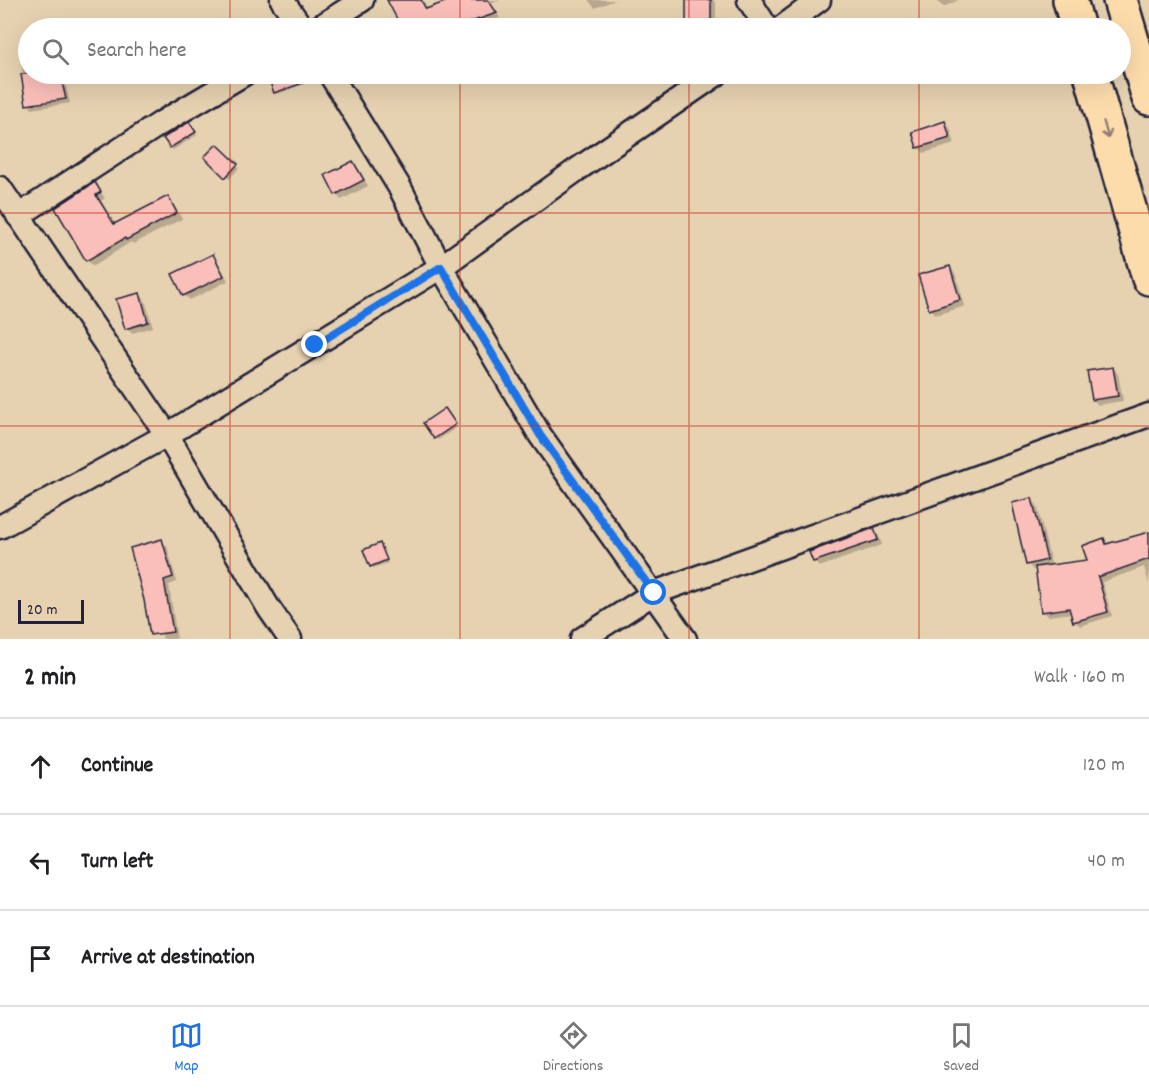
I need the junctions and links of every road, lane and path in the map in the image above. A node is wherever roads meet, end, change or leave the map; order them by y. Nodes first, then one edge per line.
1 (282, 0) edge
2 (362, 0) edge
3 (749, 0) edge
4 (819, 0) edge
5 (1070, 0) edge
6 (1120, 0) edge
7 (295, 18) edge
8 (334, 18) edge
9 (761, 18) edge
10 (795, 18) edge
11 (1075, 18) edge
12 (1125, 18) edge
13 (1131, 37) edge
14 (227, 84) edge
15 (336, 84) edge
16 (702, 84) edge
17 (1094, 84) edge
18 (1149, 98) edge
19 (0, 188) edge
20 (18, 216) junction
21 (441, 267) junction
22 (1149, 278) edge
23 (1149, 415) edge
24 (166, 435) junction
25 (0, 527) edge
26 (654, 593) junction
27 (290, 639) edge
28 (582, 639) edge
29 (685, 639) edge

1 - 7 street
2 - 8 street
3 - 9 street
4 - 10 street
5 - 11 highway
6 - 12 highway
13 - 18 highway
14 - 20 street
15 - 21 street
16 - 21 street
17 -> 22 highway
19 - 20 street
20 - 24 street
21 - 24 street
21 - 26 street
23 - 26 street
24 - 25 street
24 - 27 street
26 - 28 street
26 - 29 street

